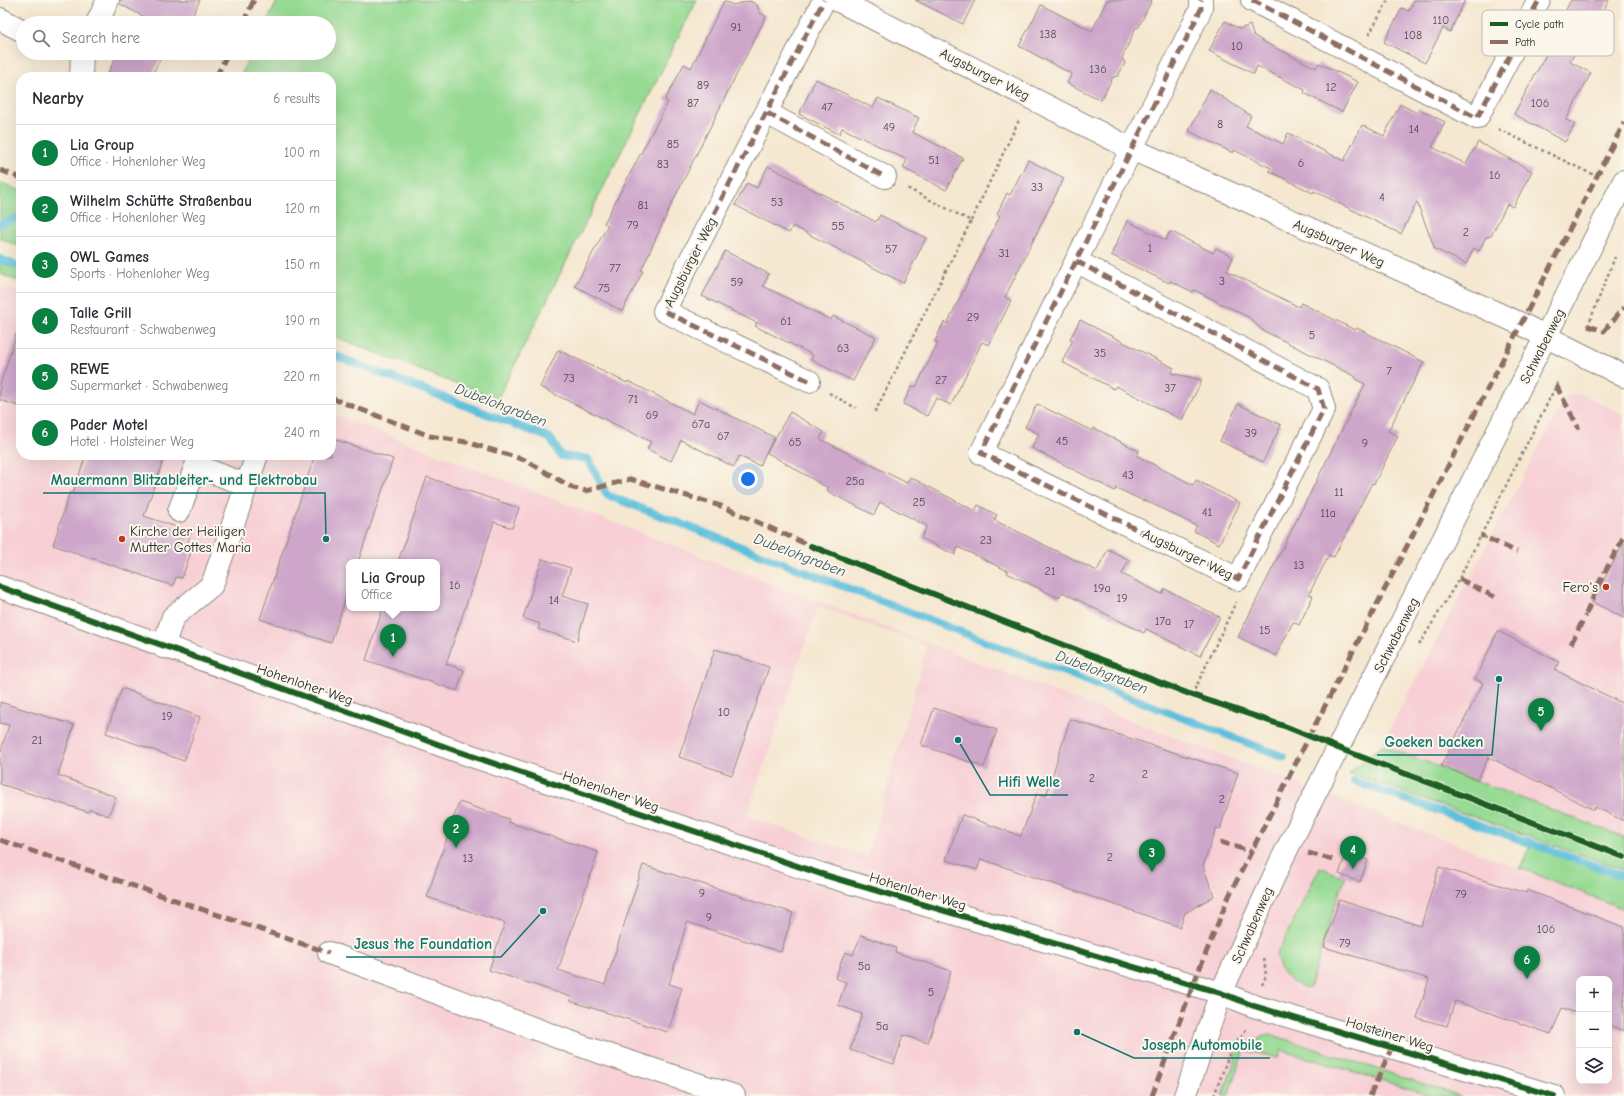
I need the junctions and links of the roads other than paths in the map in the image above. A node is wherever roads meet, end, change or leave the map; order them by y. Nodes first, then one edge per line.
1 (108, 0) edge
2 (824, 0) edge
3 (837, 0) edge
4 (1201, 0) edge
5 (1252, 0) edge
6 (1539, 0) edge
7 (1534, 10) edge
8 (100, 16) edge
9 (0, 19) edge
10 (16, 27) edge
11 (1510, 56) edge
12 (82, 60) edge
13 (81, 72) edge
14 (767, 113) junction
15 (1132, 150) junction
16 (885, 177) road end
17 (1624, 182) edge
18 (1076, 261) junction
19 (1546, 337) junction
20 (1624, 376) edge
21 (809, 381) road end
22 (255, 460) edge
23 (198, 461) edge
24 (246, 486) junction
25 (179, 510) dead end
26 (0, 587) edge
27 (163, 647) junction
28 (329, 953) dead end
29 (1221, 993) junction
30 (734, 1096) edge
31 (1185, 1096) edge
32 (1554, 1096) edge

1 - 8 street
2 - 14 street, Augsburger Weg
3 - 15 street, Augsburger Weg
4 - 15 street, Augsburger Weg
5 - 11 street
6 - 7 street
9 - 10 street
12 - 13 street
14 - 16 street
14 - 21 street, Augsburger Weg
15 - 18 street, Augsburger Weg
15 - 19 street, Augsburger Weg
17 - 19 street, Schwabenweg
18 - 18 street, Augsburger Weg
19 - 20 street, Augsburger Weg
19 - 29 street, Schwabenweg
22 - 24 street
23 - 24 street
23 - 25 street
24 - 27 street
26 - 27 street, Hohenloher Weg
27 - 29 street, Hohenloher Weg
28 - 30 street
29 - 31 street, Schwabenweg
29 - 32 street, Holsteiner Weg

